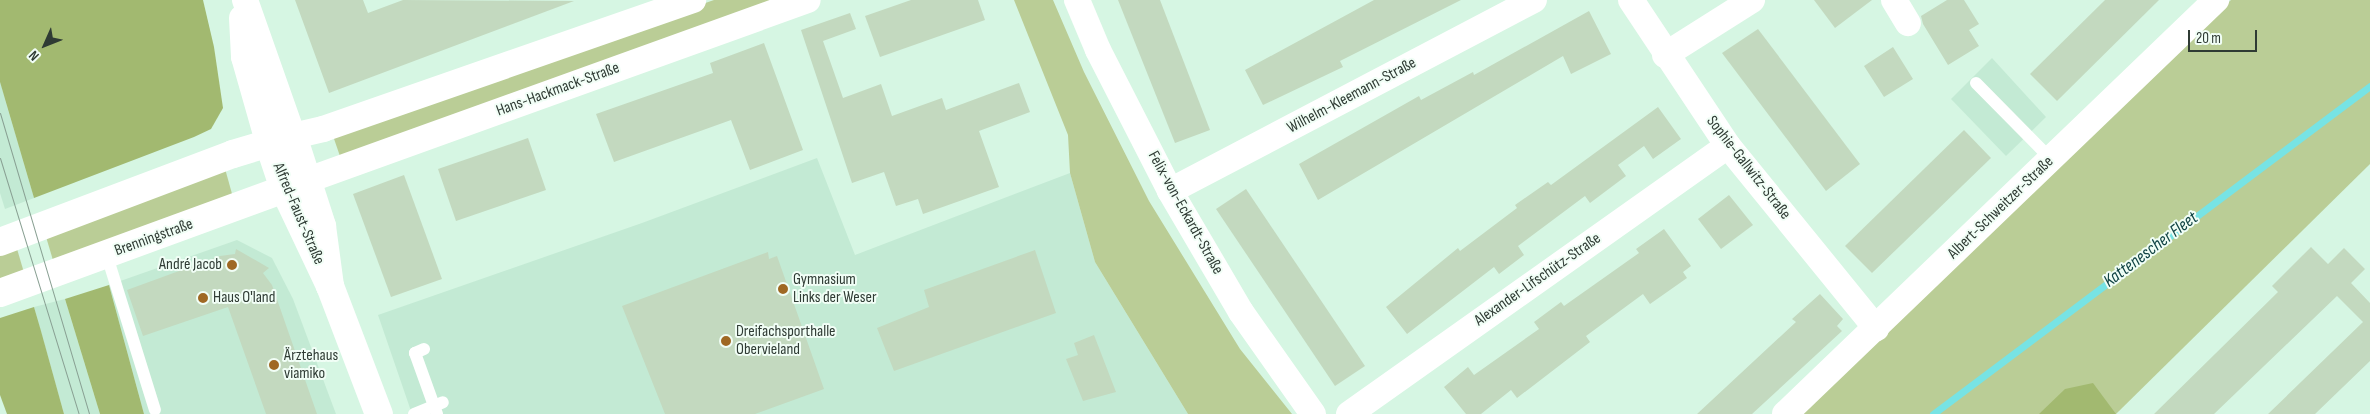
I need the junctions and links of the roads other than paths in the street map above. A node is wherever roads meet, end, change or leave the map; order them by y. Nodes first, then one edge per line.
1 (240, 0) edge
2 (245, 0) edge
3 (694, 0) edge
4 (808, 0) edge
5 (1077, 0) edge
6 (1534, 0) edge
7 (1631, 0) edge
8 (1752, 0) edge
9 (1894, 0) edge
10 (2216, 0) edge
11 (645, 8) edge
12 (1908, 23) dead end
13 (1665, 55) junction
14 (1976, 83) dead end
15 (280, 138) junction
16 (1728, 146) junction
17 (2051, 159) junction
18 (296, 185) junction
19 (1170, 191) junction
20 (0, 242) edge
21 (107, 256) junction
22 (0, 293) edge
23 (1876, 328) junction
24 (424, 349) dead end
25 (438, 407) edge
26 (154, 410) dead end
27 (380, 414) edge
28 (414, 414) edge
29 (1313, 414) edge
30 (1349, 414) edge
31 (1785, 414) edge

1 - 15 street
2 - 15 street
3 - 11 street
4 - 18 street, Hans-Hackmack-Straße
5 - 19 street, Felix-von-Eckardt-Straße
6 - 19 street, Wilhelm-Kleemann-Straße
7 - 13 street, Sophie-Gallwitz-Straße
8 - 13 street
9 - 12 street
10 - 17 street, Albert-Schweitzer-Straße
11 - 15 street
13 - 16 street, Sophie-Gallwitz-Straße
14 - 17 lane
15 - 18 street, Alfred-Faust-Straße
15 - 20 street
16 - 23 street, Sophie-Gallwitz-Straße
16 - 30 street, Alexander-Lifschütz-Straße
17 - 23 street, Albert-Schweitzer-Straße
18 - 21 street, Brenningstraße
18 - 27 street, Alfred-Faust-Straße
19 - 29 street, Felix-von-Eckardt-Straße
21 - 22 street, Brenningstraße
21 - 26 lane
23 - 31 street, Albert-Schweitzer-Straße
24 - 25 lane
25 - 28 lane

